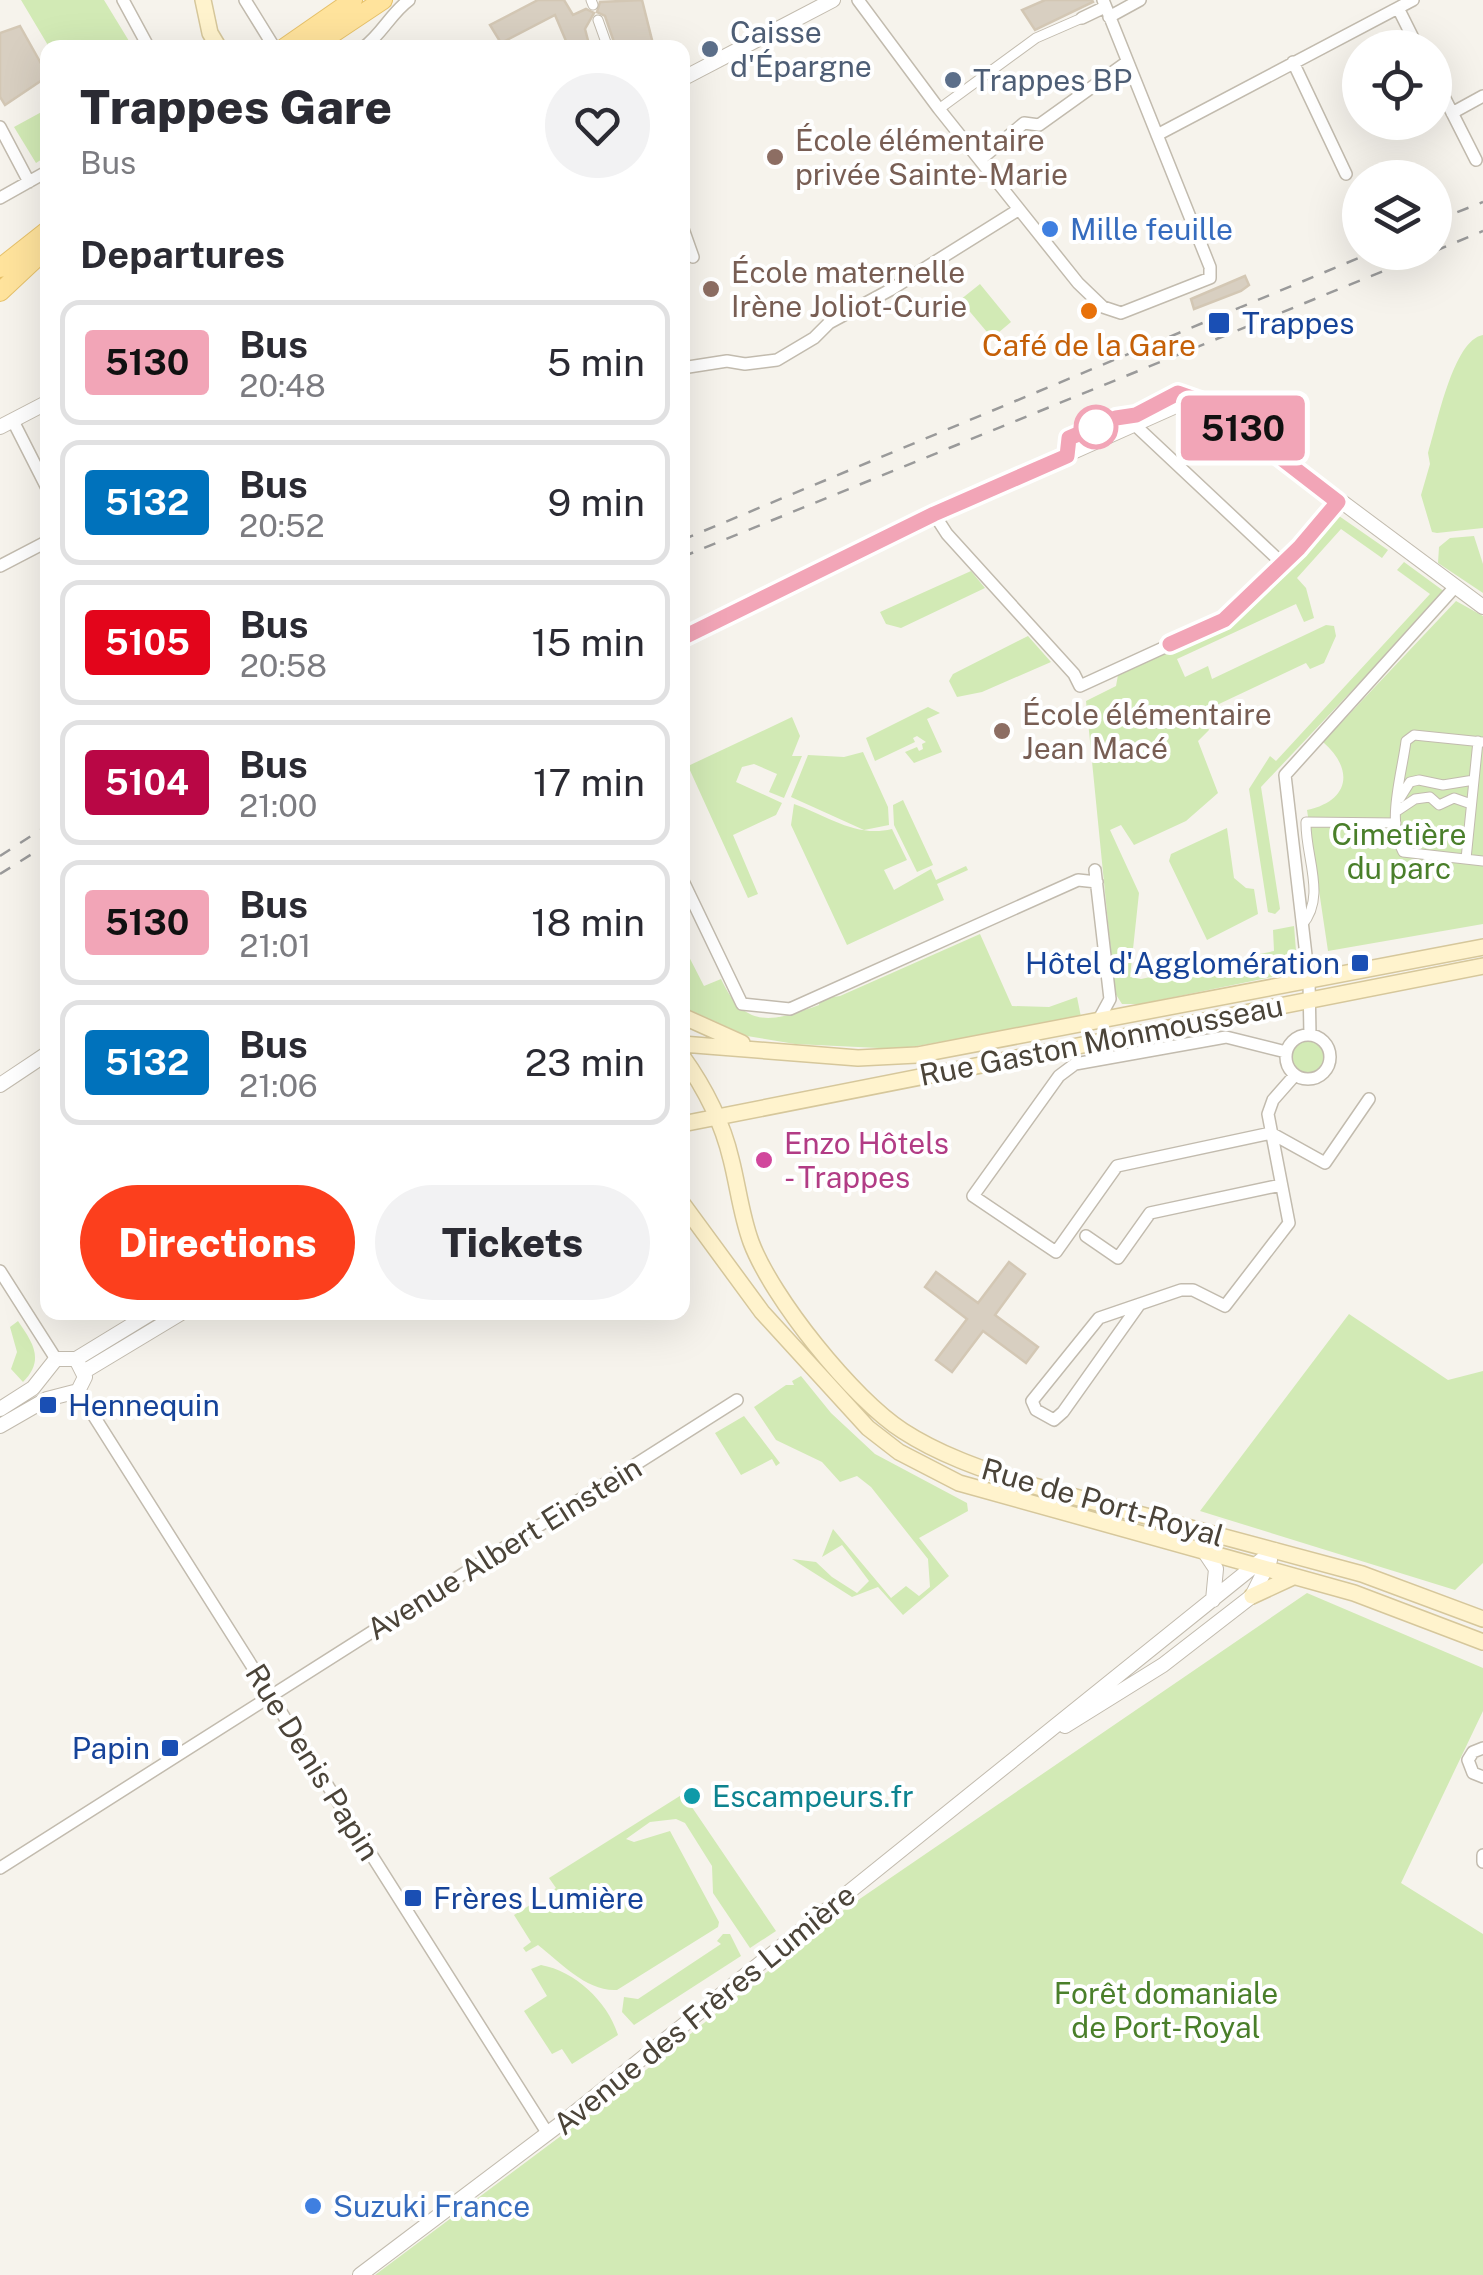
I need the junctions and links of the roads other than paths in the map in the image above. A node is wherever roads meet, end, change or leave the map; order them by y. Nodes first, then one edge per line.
1 (123, 0) edge
2 (203, 0) edge
3 (246, 0) edge
4 (338, 0) edge
5 (353, 0) edge
6 (383, 0) edge
7 (409, 0) edge
8 (858, 0) edge
9 (1140, 0) edge
10 (1413, 0) edge
11 (828, 1) edge
12 (1106, 8) edge
13 (1398, 8) junction
14 (1082, 18) joint
15 (598, 20) dead end
16 (1409, 30) edge
17 (145, 40) edge
18 (215, 40) edge
19 (270, 40) edge
20 (284, 40) edge
21 (296, 40) edge
22 (324, 40) edge
23 (374, 40) edge
24 (605, 40) edge
25 (1127, 62) junction
26 (1292, 62) junction
27 (690, 75) edge
28 (1483, 96) edge
29 (939, 109) junction
30 (1452, 112) joint
31 (0, 126) edge
32 (1157, 135) junction
33 (980, 160) junction
34 (1476, 160) dead end
35 (1342, 166) edge
36 (40, 175) edge
37 (29, 182) junction
38 (0, 198) edge
39 (1018, 210) junction
40 (40, 236) edge
41 (690, 249) edge
42 (40, 254) edge
43 (693, 257) dead end
44 (0, 268) edge
45 (0, 292) edge
46 (690, 367) edge
47 (40, 406) edge
48 (6, 424) edge
49 (1136, 426) junction
50 (40, 477) edge
51 (1338, 502) junction
52 (934, 514) junction
53 (40, 545) edge
54 (1284, 564) junction
55 (0, 566) edge
56 (1454, 588) junction
57 (1483, 607) edge
58 (690, 634) edge
59 (1480, 742) edge
60 (1474, 780) junction
61 (1458, 800) junction
62 (1398, 806) junction
63 (1396, 823) junction
64 (1466, 859) junction
65 (1483, 860) edge
66 (690, 896) edge
67 (1302, 925) junction
68 (1483, 947) edge
69 (1483, 966) edge
70 (1309, 989) junction
71 (1110, 999) junction
72 (1127, 1016) junction
73 (690, 1020) edge
74 (1098, 1021) junction
75 (1310, 1035) junction
76 (690, 1044) edge
77 (755, 1048) junction
78 (1286, 1052) junction
79 (40, 1058) edge
80 (690, 1069) edge
81 (1295, 1075) junction
82 (0, 1085) edge
83 (1369, 1100) dead end
84 (719, 1118) junction
85 (690, 1123) edge
86 (1271, 1134) junction
87 (1282, 1185) junction
88 (690, 1214) edge
89 (1086, 1236) dead end
90 (0, 1271) edge
91 (1139, 1305) junction
92 (142, 1320) edge
93 (168, 1320) edge
94 (52, 1364) junction
95 (81, 1365) junction
96 (78, 1391) junction
97 (60, 1394) junction
98 (737, 1400) dead end
99 (0, 1409) edge
100 (0, 1426) edge
101 (1274, 1550) junction
102 (1204, 1551) junction
103 (1262, 1567) junction
104 (1295, 1576) junction
105 (1252, 1596) junction
106 (1214, 1600) junction
107 (1483, 1620) edge
108 (1483, 1642) edge
109 (270, 1696) junction
110 (1042, 1737) junction
111 (1483, 1748) edge
112 (1483, 1777) edge
113 (0, 1868) edge
114 (548, 2134) junction
115 (360, 2275) edge

1 - 17 street
2 - 18 main road
3 - 19 street
4 - 20 street
5 - 21 main road
6 - 22 main road
7 - 23 street
8 - 29 street
9 - 12 street
10 - 13 street
11 - 27 street
12 - 14 street
12 - 25 street
13 - 16 street
13 - 26 street
14 - 29 street
15 - 24 street
25 - 32 street
25 - 33 street
26 - 32 street
26 - 35 street
28 - 30 street
29 - 33 street
30 - 34 street
31 - 37 street
32 - 39 street
33 - 39 street
36 - 37 street
37 - 38 street
39 - 46 street
40 - 44 main road
41 - 43 street
42 - 45 main road
47 - 48 street
48 - 50 street
49 - 51 street
49 - 52 street
49 - 54 street
51 - 54 street
51 - 56 street
52 - 54 street
52 - 58 street
53 - 55 street
56 - 57 street
56 - 67 street
59 - 60 street
59 - 62 street
60 - 61 street
60 - 62 street
61 - 62 street
61 - 64 street
62 - 63 street
63 - 64 street
63 - 67 street
64 - 65 street
66 - 71 street
67 - 70 street
68 - 70 main road, Rue Gaston Monmousseau
69 - 70 main road, Rue Gaston Monmousseau
70 - 72 main road, Rue Gaston Monmousseau
70 - 75 street
70 - 84 main road, Rue Gaston Monmousseau
71 - 72 street
71 - 74 street
72 - 74 main road, Rue Gaston Monmousseau
73 - 77 main road
74 - 77 main road, Rue Gaston Monmousseau
75 - 78 street
75 - 81 street
76 - 77 main road, Rue Gaston Monmousseau
78 - 81 street
78 - 86 street
79 - 82 street
80 - 84 main road, Rue de Port-Royal
81 - 86 street
83 - 86 street
84 - 85 main road, Rue Gaston Monmousseau
84 - 101 main road, Rue de Port-Royal
86 - 87 street
87 - 89 street
87 - 91 street
88 - 102 main road, Rue de Port-Royal
90 - 94 street
91 - 91 street
92 - 95 street
93 - 95 street
94 - 95 street
94 - 97 street
94 - 99 street
95 - 96 street
96 - 97 street
96 - 109 street, Rue Denis Papin
97 - 100 street
98 - 109 street, Avenue Albert Einstein
101 - 103 street, Avenue des Frères Lumière
101 - 107 main road, Rue de Port-Royal
102 - 103 main road, Rue de Port-Royal
102 - 106 street
103 - 104 main road, Rue de Port-Royal
103 - 105 street, Avenue des Frères Lumière
103 - 106 street, Avenue des Frères Lumière
104 - 105 main road
104 - 108 main road, Rue de Port-Royal
105 - 110 street, Avenue des Frères Lumière
106 - 110 street, Avenue des Frères Lumière
109 - 113 street, Avenue Albert Einstein
109 - 114 street, Rue Denis Papin
110 - 114 street, Avenue des Frères Lumière
111 - 112 street
114 - 115 street, Avenue des Frères Lumière

